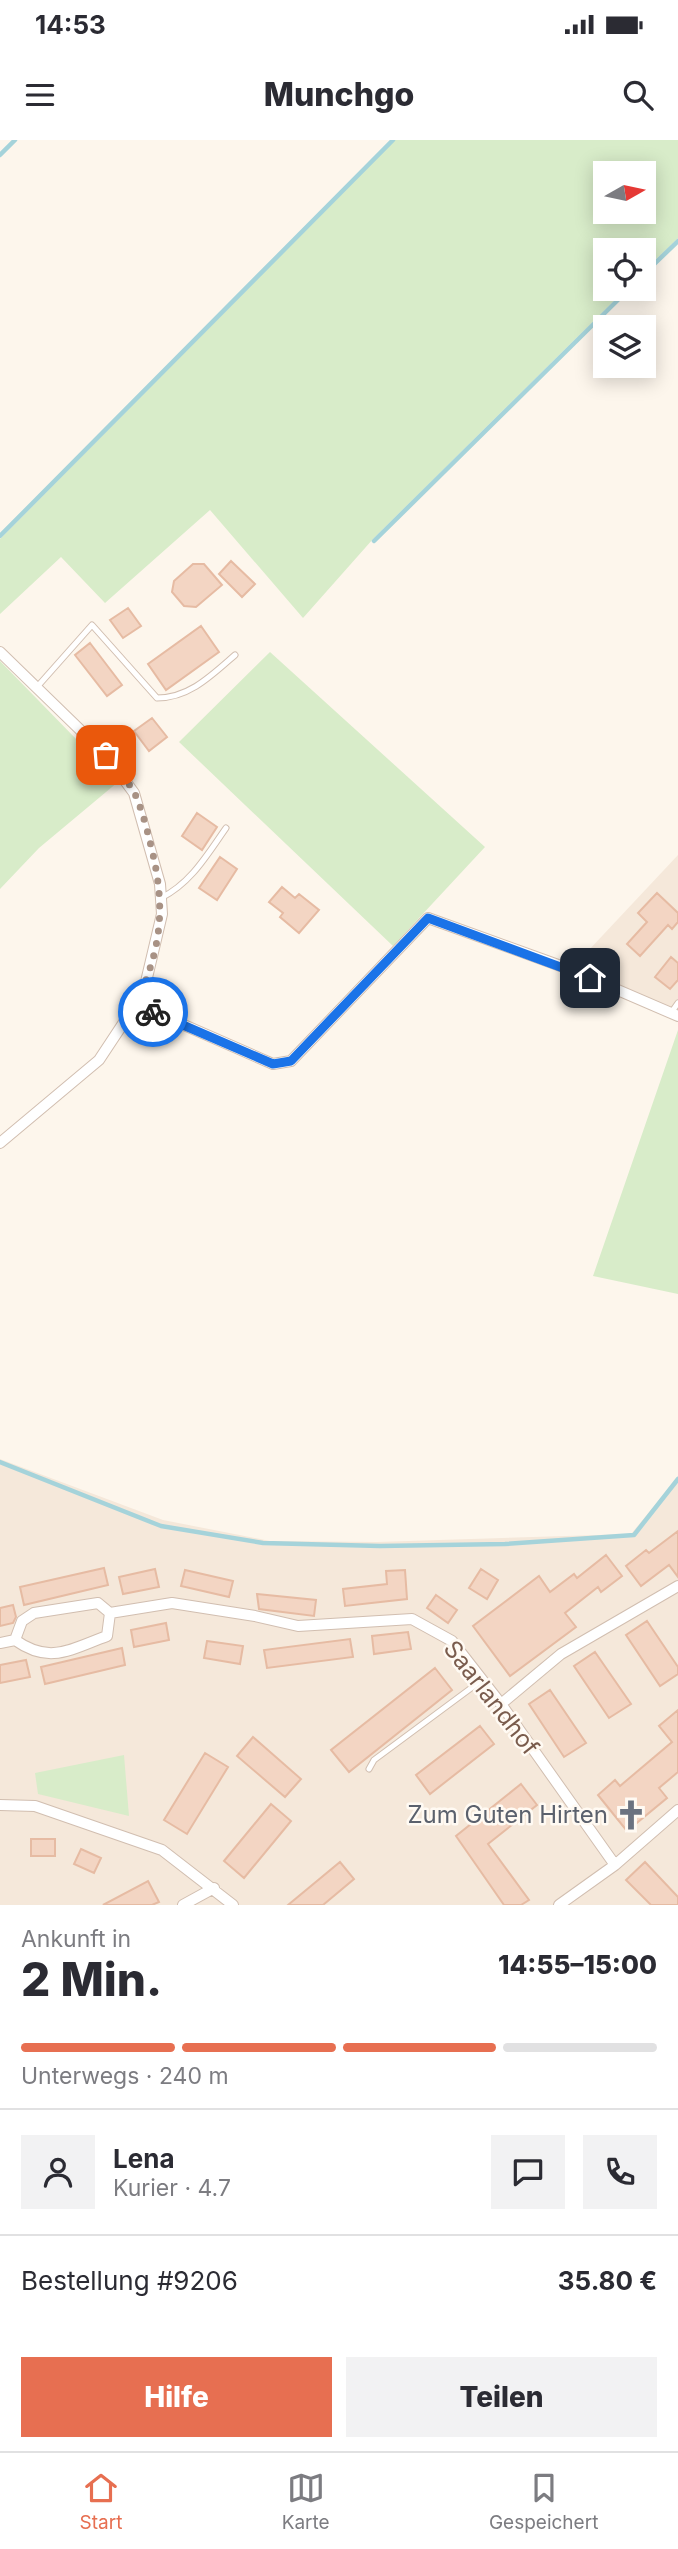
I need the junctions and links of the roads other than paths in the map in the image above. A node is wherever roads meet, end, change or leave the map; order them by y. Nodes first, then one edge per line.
1 (0, 652) edge
2 (235, 655) dead end
3 (37, 687) junction
4 (226, 828) dead end
5 (161, 898) junction
6 (678, 1003) edge
7 (136, 1004) junction
8 (675, 1014) edge
9 (0, 1143) edge
10 (678, 1586) edge
11 (110, 1614) junction
12 (15, 1640) junction
13 (0, 1643) edge
14 (482, 1680) junction
15 (501, 1704) junction
16 (369, 1769) dead end
17 (0, 1805) edge
18 (678, 1810) edge
19 (615, 1865) junction
20 (214, 1888) junction
21 (183, 1905) edge
22 (233, 1905) edge
23 (559, 1905) edge

1 - 3 street
2 - 3 lane
3 - 5 street
4 - 5 lane
5 - 7 street
6 - 8 lane
7 - 8 street
7 - 9 street
10 - 15 street
11 - 12 street, Saarlandhof
11 - 12 street
11 - 14 street, Saarlandhof
12 - 13 street
14 - 15 street, Saarlandhof
14 - 16 lane
15 - 19 street, Saarlandhof
17 - 20 street
18 - 19 street
19 - 23 street
20 - 21 street
20 - 22 street

